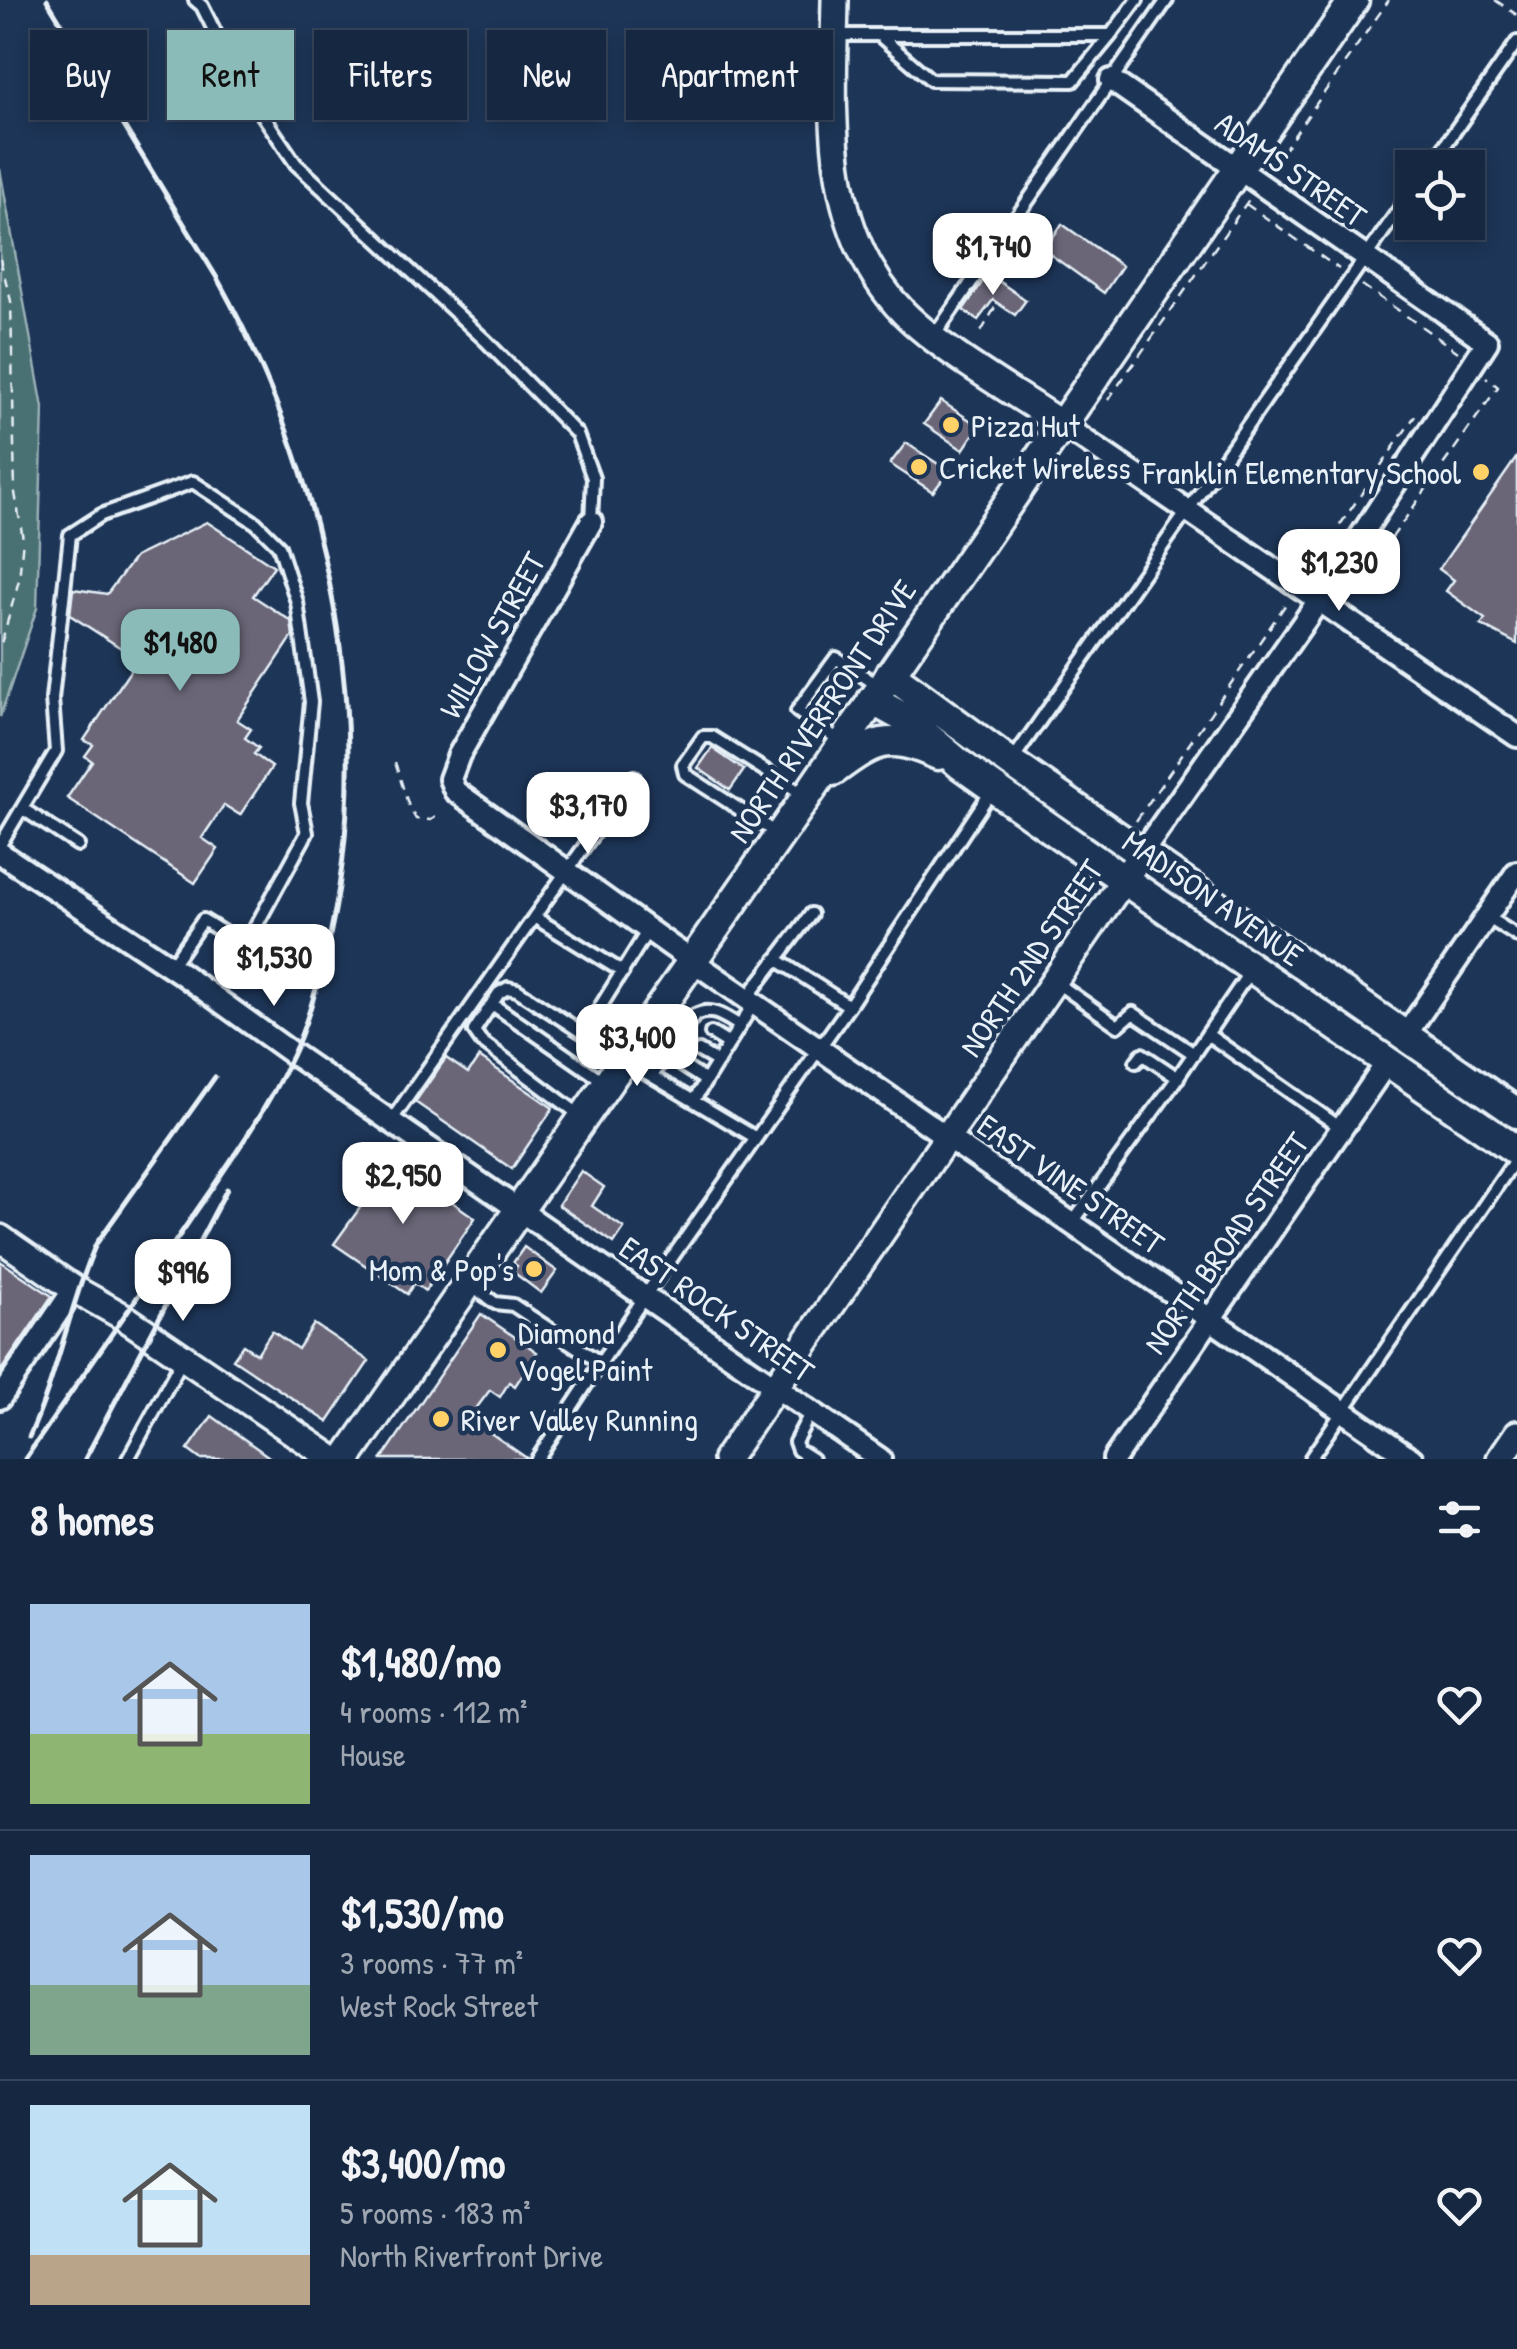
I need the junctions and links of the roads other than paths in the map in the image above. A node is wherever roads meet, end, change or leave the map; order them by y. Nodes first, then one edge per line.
1 (195, 0) edge
2 (835, 0) edge
3 (1137, 0) edge
4 (1167, 0) edge
5 (1354, 0) edge
6 (834, 35) junction
7 (1110, 35) junction
8 (879, 36) junction
9 (1517, 42) edge
10 (1111, 80) junction
11 (1442, 150) edge
12 (1249, 176) junction
13 (1395, 216) edge
14 (1366, 258) junction
15 (933, 337) junction
16 (1487, 342) joint
17 (1061, 424) junction
18 (1186, 509) junction
19 (591, 522) joint
20 (1320, 599) junction
21 (881, 687) junction
22 (1517, 736) edge
23 (843, 743) junction
24 (1010, 763) junction
25 (961, 765) junction
26 (634, 777) dead end
27 (450, 779) joint
28 (993, 788) junction
29 (810, 792) junction
30 (23, 809) junction
31 (779, 836) junction
32 (78, 845) dead end
33 (1142, 853) junction
34 (2, 856) edge
35 (566, 872) junction
36 (1517, 872) edge
37 (1123, 879) junction
38 (811, 914) dead end
39 (534, 917) junction
40 (1487, 917) junction
41 (648, 930) junction
42 (1517, 936) edge
43 (776, 959) junction
44 (694, 960) junction
45 (171, 966) junction
46 (1252, 968) junction
47 (622, 972) junction
48 (1054, 981) junction
49 (751, 1000) junction
50 (492, 1004) junction
51 (849, 1006) junction
52 (740, 1026) junction
53 (584, 1033) junction
54 (711, 1033) dead end
55 (1207, 1034) junction
56 (1405, 1036) junction
57 (728, 1044) junction
58 (820, 1048) junction
59 (699, 1051) dead end
60 (1194, 1054) junction
61 (666, 1055) junction
62 (623, 1059) junction
63 (1388, 1061) junction
64 (718, 1062) junction
65 (1136, 1062) dead end
66 (653, 1074) junction
67 (1178, 1078) junction
68 (706, 1081) junction
69 (606, 1084) junction
70 (694, 1100) junction
71 (1517, 1114) edge
72 (583, 1117) junction
73 (391, 1121) junction
74 (1342, 1128) junction
75 (950, 1136) junction
76 (756, 1138) junction
77 (1517, 1154) edge
78 (518, 1209) junction
79 (1072, 1222) junction
80 (0, 1238) edge
81 (467, 1283) junction
82 (74, 1289) junction
83 (645, 1296) junction
84 (1210, 1318) junction
85 (184, 1357) junction
86 (600, 1363) junction
87 (776, 1387) junction
88 (0, 1398) edge
89 (1343, 1410) junction
90 (812, 1412) junction
91 (1517, 1434) edge
92 (128, 1459) edge
93 (333, 1459) edge
94 (346, 1459) edge
95 (537, 1459) edge
96 (726, 1459) edge
97 (812, 1459) edge
98 (880, 1459) edge
99 (1114, 1459) edge
100 (1310, 1459) edge
101 (1412, 1459) edge
102 (1500, 1459) edge

1 - 19 lane
2 - 6 street
3 - 7 lane
4 - 10 lane
5 - 12 main road, NORTH RIVERFRONT DRIVE
6 - 8 lane
6 - 15 street
7 - 8 lane
7 - 8 lane
9 - 11 lane
10 - 12 street, ADAMS STREET
10 - 15 lane
12 - 14 street, ADAMS STREET
12 - 17 main road, NORTH RIVERFRONT DRIVE
13 - 14 lane
14 - 16 street, ADAMS STREET
14 - 18 lane
15 - 17 street
16 - 20 street, NORTH 2ND STREET
17 - 18 street
17 - 21 main road, NORTH RIVERFRONT DRIVE
18 - 20 street
18 - 24 lane
19 - 27 street, WILLOW STREET
20 - 22 street
20 - 33 street, NORTH 2ND STREET
21 - 23 main road, NORTH RIVERFRONT DRIVE
21 - 23 lane
21 - 24 main road, MADISON AVENUE
21 - 25 main road, MADISON AVENUE
23 - 29 main road, NORTH RIVERFRONT DRIVE
24 - 33 main road, MADISON AVENUE
25 - 28 main road, MADISON AVENUE
25 - 29 main road
26 - 35 lane
27 - 35 street, EAST VINE STREET
28 - 37 main road, MADISON AVENUE
28 - 51 lane
29 - 31 main road, NORTH RIVERFRONT DRIVE
29 - 31 lane
30 - 32 lane
30 - 34 lane
30 - 45 lane
31 - 44 main road, NORTH RIVERFRONT DRIVE
33 - 37 street, NORTH 2ND STREET
33 - 56 main road, MADISON AVENUE
34 - 45 street, EAST ROCK STREET
35 - 39 lane
35 - 41 street, EAST VINE STREET
36 - 40 street
37 - 46 main road, MADISON AVENUE
37 - 48 street, NORTH 2ND STREET
38 - 43 lane
39 - 47 lane
39 - 73 lane
40 - 42 lane
40 - 56 street
41 - 44 street, EAST VINE STREET
41 - 47 lane
43 - 49 lane
43 - 51 lane
44 - 49 street, EAST VINE STREET
44 - 62 main road, NORTH RIVERFRONT DRIVE
45 - 73 street, EAST ROCK STREET
46 - 55 lane
46 - 63 main road, MADISON AVENUE
47 - 53 lane
48 - 60 lane
48 - 75 street, NORTH 2ND STREET
49 - 52 lane
49 - 58 street, EAST VINE STREET
50 - 53 lane
50 - 69 lane
50 - 72 lane
51 - 58 lane
52 - 57 lane
52 - 61 lane
53 - 62 lane
54 - 57 lane
55 - 60 lane
55 - 74 lane
56 - 71 main road, MADISON AVENUE
57 - 64 lane
58 - 75 street, EAST VINE STREET
58 - 76 lane
59 - 64 lane
60 - 67 lane
61 - 66 lane
61 - 68 lane
62 - 66 lane
62 - 69 main road, NORTH RIVERFRONT DRIVE
63 - 74 street, NORTH BROAD STREET
63 - 77 main road, MADISON AVENUE
64 - 68 lane
65 - 67 lane
66 - 70 lane
67 - 79 lane
68 - 70 lane
69 - 72 main road, NORTH RIVERFRONT DRIVE
70 - 76 lane
72 - 78 main road, NORTH RIVERFRONT DRIVE
73 - 78 street, EAST ROCK STREET
74 - 84 street, NORTH BROAD STREET
75 - 79 street, EAST VINE STREET
75 - 87 street, NORTH 2ND STREET
76 - 83 lane
77 - 89 lane
78 - 81 main road, NORTH RIVERFRONT DRIVE
78 - 83 street, EAST ROCK STREET
79 - 84 street, EAST VINE STREET
80 - 82 street
81 - 86 lane
81 - 94 main road, NORTH RIVERFRONT DRIVE
82 - 85 street
82 - 88 street
83 - 86 lane
83 - 87 street, EAST ROCK STREET
84 - 89 street, EAST VINE STREET
84 - 99 street, NORTH BROAD STREET
85 - 92 lane
85 - 93 street
86 - 95 lane
87 - 90 street, EAST ROCK STREET
87 - 96 street, NORTH 2ND STREET
89 - 100 lane
89 - 101 street, EAST VINE STREET
90 - 97 lane
90 - 98 street, EAST ROCK STREET
91 - 102 street

